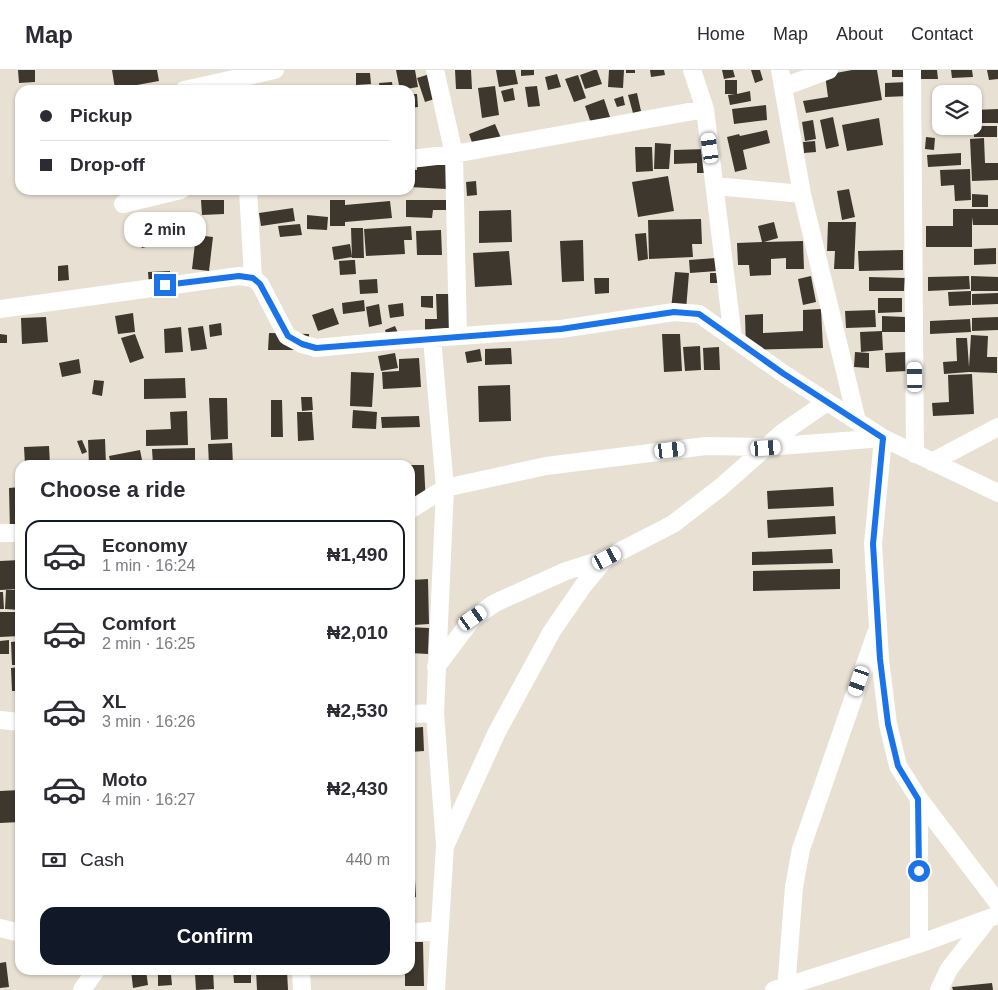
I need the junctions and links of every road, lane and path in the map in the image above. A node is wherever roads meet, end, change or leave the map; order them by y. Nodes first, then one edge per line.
1 (275, 70) edge
2 (435, 70) edge
3 (692, 70) edge
4 (829, 70) edge
5 (912, 70) edge
6 (782, 78) edge
7 (207, 85) edge
8 (705, 109) junction
9 (454, 154) junction
10 (415, 158) edge
11 (715, 186) junction
12 (802, 194) junction
13 (160, 195) edge
14 (248, 195) edge
15 (123, 204) dead end
16 (253, 278) junction
17 (0, 309) edge
18 (458, 336) junction
19 (432, 338) junction
20 (733, 338) junction
21 (827, 402) junction
22 (857, 421) junction
23 (998, 427) edge
24 (883, 438) junction
25 (766, 448) junction
26 (916, 454) junction
27 (932, 462) junction
28 (445, 488) junction
29 (998, 493) edge
30 (415, 507) edge
31 (0, 533) edge
32 (15, 533) edge
33 (607, 558) junction
34 (878, 625) junction
35 (436, 667) junction
36 (435, 713) junction
37 (415, 714) edge
38 (0, 720) edge
39 (15, 722) edge
40 (918, 799) junction
41 (445, 845) junction
42 (998, 903) edge
43 (993, 916) edge
44 (0, 928) edge
45 (440, 930) junction
46 (15, 932) edge
47 (415, 932) edge
48 (919, 944) junction
49 (92, 975) edge
50 (301, 975) edge
51 (782, 989) edge
52 (82, 990) edge
53 (302, 990) edge
54 (436, 990) edge
55 (938, 990) edge

1 - 7 street
2 - 9 street
3 - 8 street
4 - 6 street
5 - 26 street
6 - 12 street
8 - 9 street
8 - 11 street
9 - 10 street
9 - 18 street
11 - 12 street
11 - 20 street
12 - 22 street
13 - 15 street
14 - 16 street
16 - 17 street
16 - 19 street
18 - 19 street
18 - 20 street
19 - 28 street
20 - 21 street
21 - 22 street
21 - 25 street
22 - 24 street
23 - 27 street
24 - 25 street
24 - 26 street
24 - 34 street
25 - 28 street
25 - 33 street
26 - 27 street
27 - 29 street
28 - 30 street
28 - 35 street
31 - 32 street
33 - 35 street
33 - 41 street
34 - 40 street
34 - 51 street
35 - 36 street
36 - 37 street
36 - 41 street
38 - 39 street
40 - 42 street
40 - 48 street
41 - 45 street
43 - 48 street
43 - 55 street
44 - 46 street
45 - 47 street
45 - 54 street
48 - 51 street
49 - 52 street
50 - 53 street

